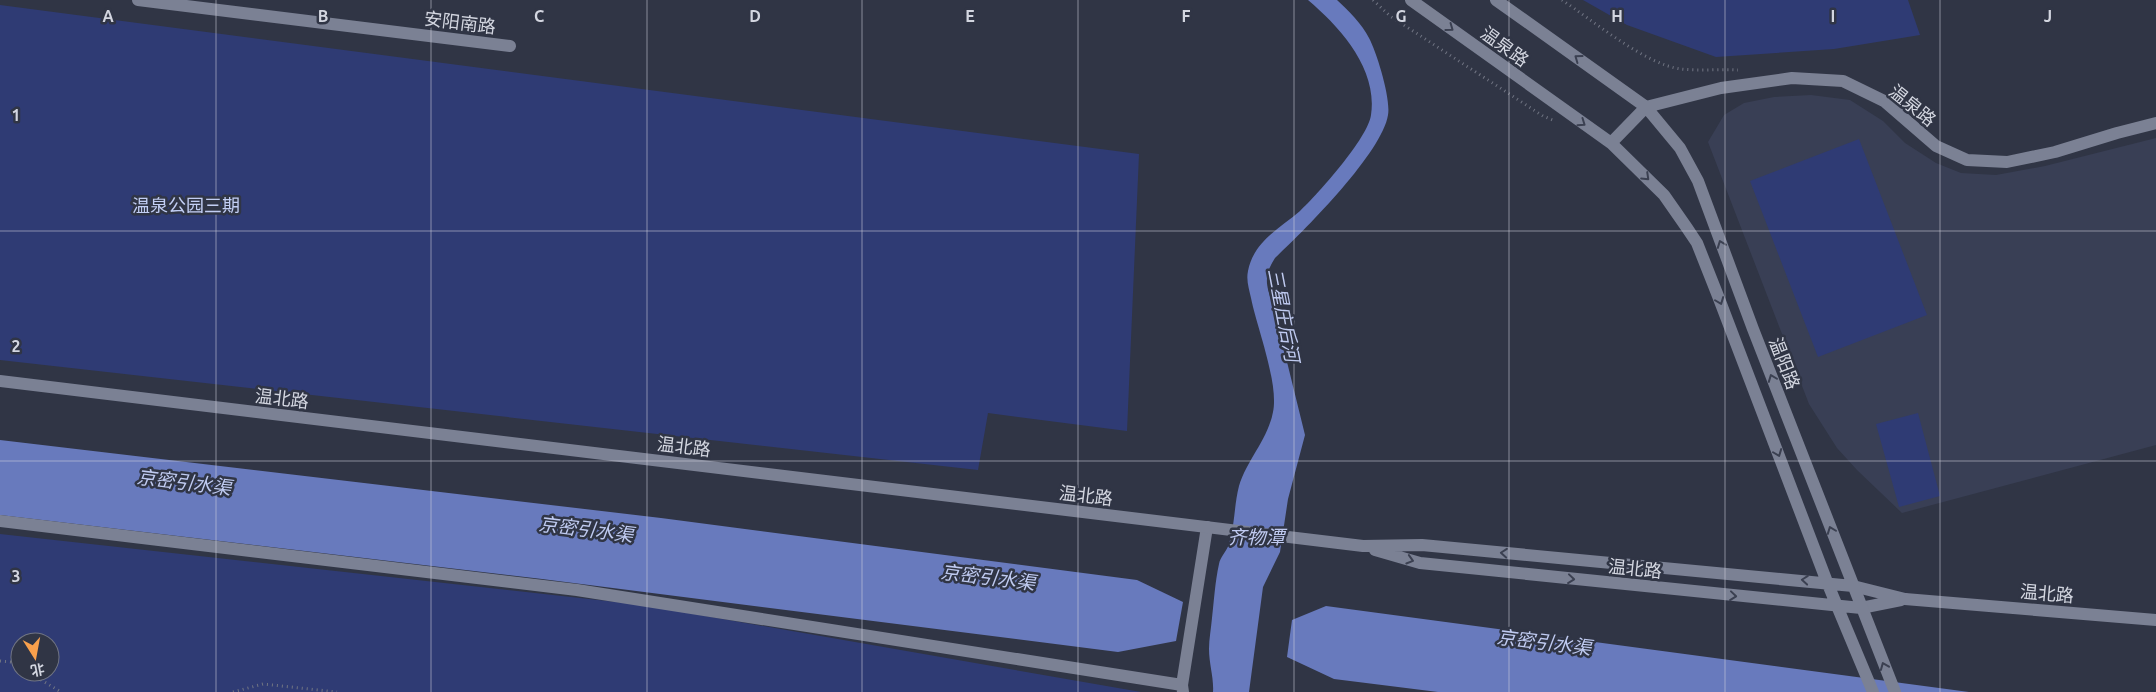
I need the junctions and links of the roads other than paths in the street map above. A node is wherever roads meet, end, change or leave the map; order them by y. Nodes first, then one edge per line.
1 (138, 0) edge
2 (1411, 0) edge
3 (1496, 0) edge
4 (510, 46) dead end
5 (1646, 108) junction
6 (2156, 123) edge
7 (1612, 143) junction
8 (0, 381) edge
9 (0, 521) edge
10 (1207, 527) junction
11 (1363, 546) junction
12 (1827, 582) junction
13 (1853, 586) junction
14 (1905, 599) junction
15 (1836, 606) junction
16 (1861, 608) junction
17 (2156, 620) edge
18 (1183, 688) edge
19 (1873, 692) edge
20 (1895, 692) edge

1 - 4 main road, 安阳南路
2 -> 7 main road, 温泉路
5 -> 3 main road, 温泉路
5 - 6 main road, 温泉路
5 - 7 main road
13 -> 5 main road, 温阳路
7 -> 12 main road
8 - 10 main road, 温北路
9 - 18 main road
10 - 11 main road, 温北路
10 - 18 main road
12 -> 11 main road, 温北路
11 -> 15 main road, 温北路
12 - 13 main road, 温北路
12 - 15 main road
13 - 14 main road, 温北路
13 - 16 main road, 温阳路
14 - 16 main road, 温北路
14 - 17 main road, 温北路
15 - 16 main road, 温北路
15 - 19 main road
20 -> 16 main road, 温阳路

